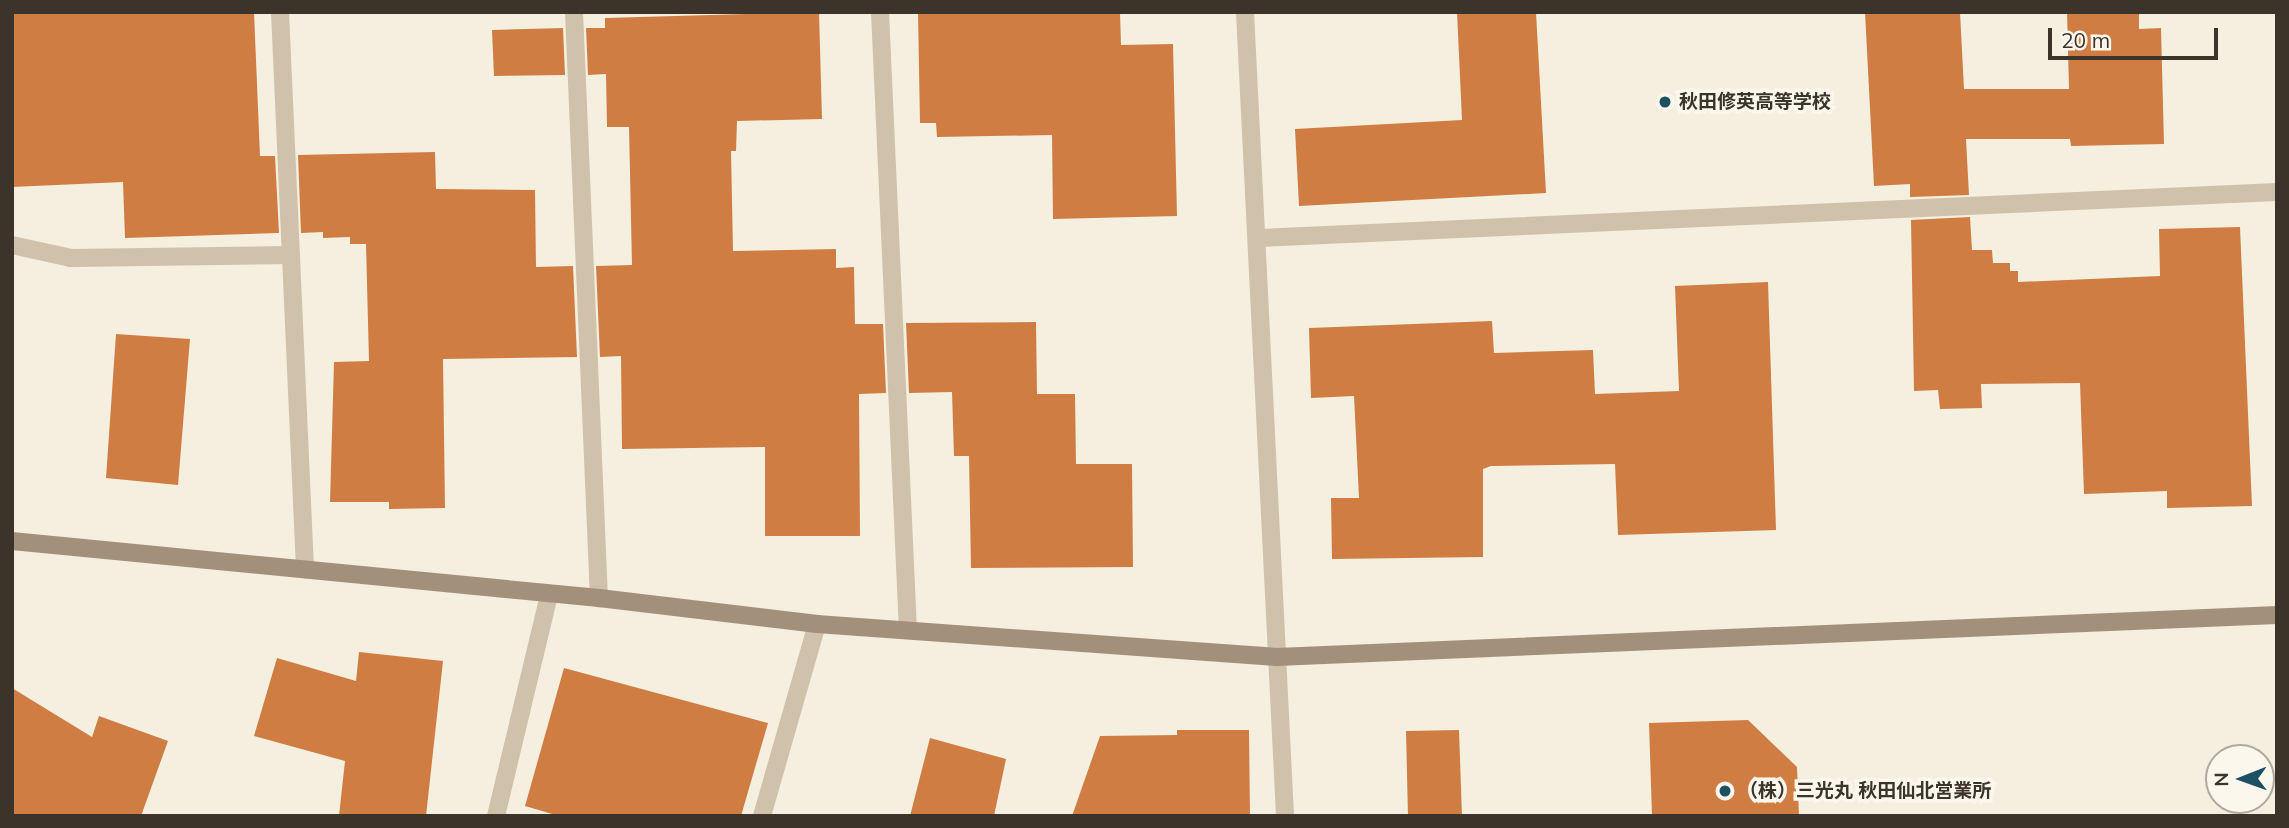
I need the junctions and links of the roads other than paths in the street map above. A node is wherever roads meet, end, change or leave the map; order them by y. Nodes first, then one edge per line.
1 (280, 12) edge
2 (574, 12) edge
3 (880, 12) edge
4 (1245, 12) edge
5 (2277, 192) edge
6 (1259, 238) junction
7 (12, 245) edge
8 (291, 255) junction
9 (12, 541) edge
10 (305, 569) junction
11 (549, 595) junction
12 (599, 598) junction
13 (2277, 615) edge
14 (817, 624) junction
15 (908, 630) junction
16 (1278, 657) junction
17 (496, 816) edge
18 (762, 816) edge
19 (1285, 816) edge

1 - 8 street
2 - 12 street
3 - 15 street
4 - 6 street
5 - 6 street
6 - 16 street
7 - 8 street
8 - 10 street
9 - 10 street
10 - 11 street
11 - 12 street
11 - 17 street
12 - 14 street
13 - 16 street
14 - 15 street
14 - 18 street
15 - 16 street
16 - 19 street

